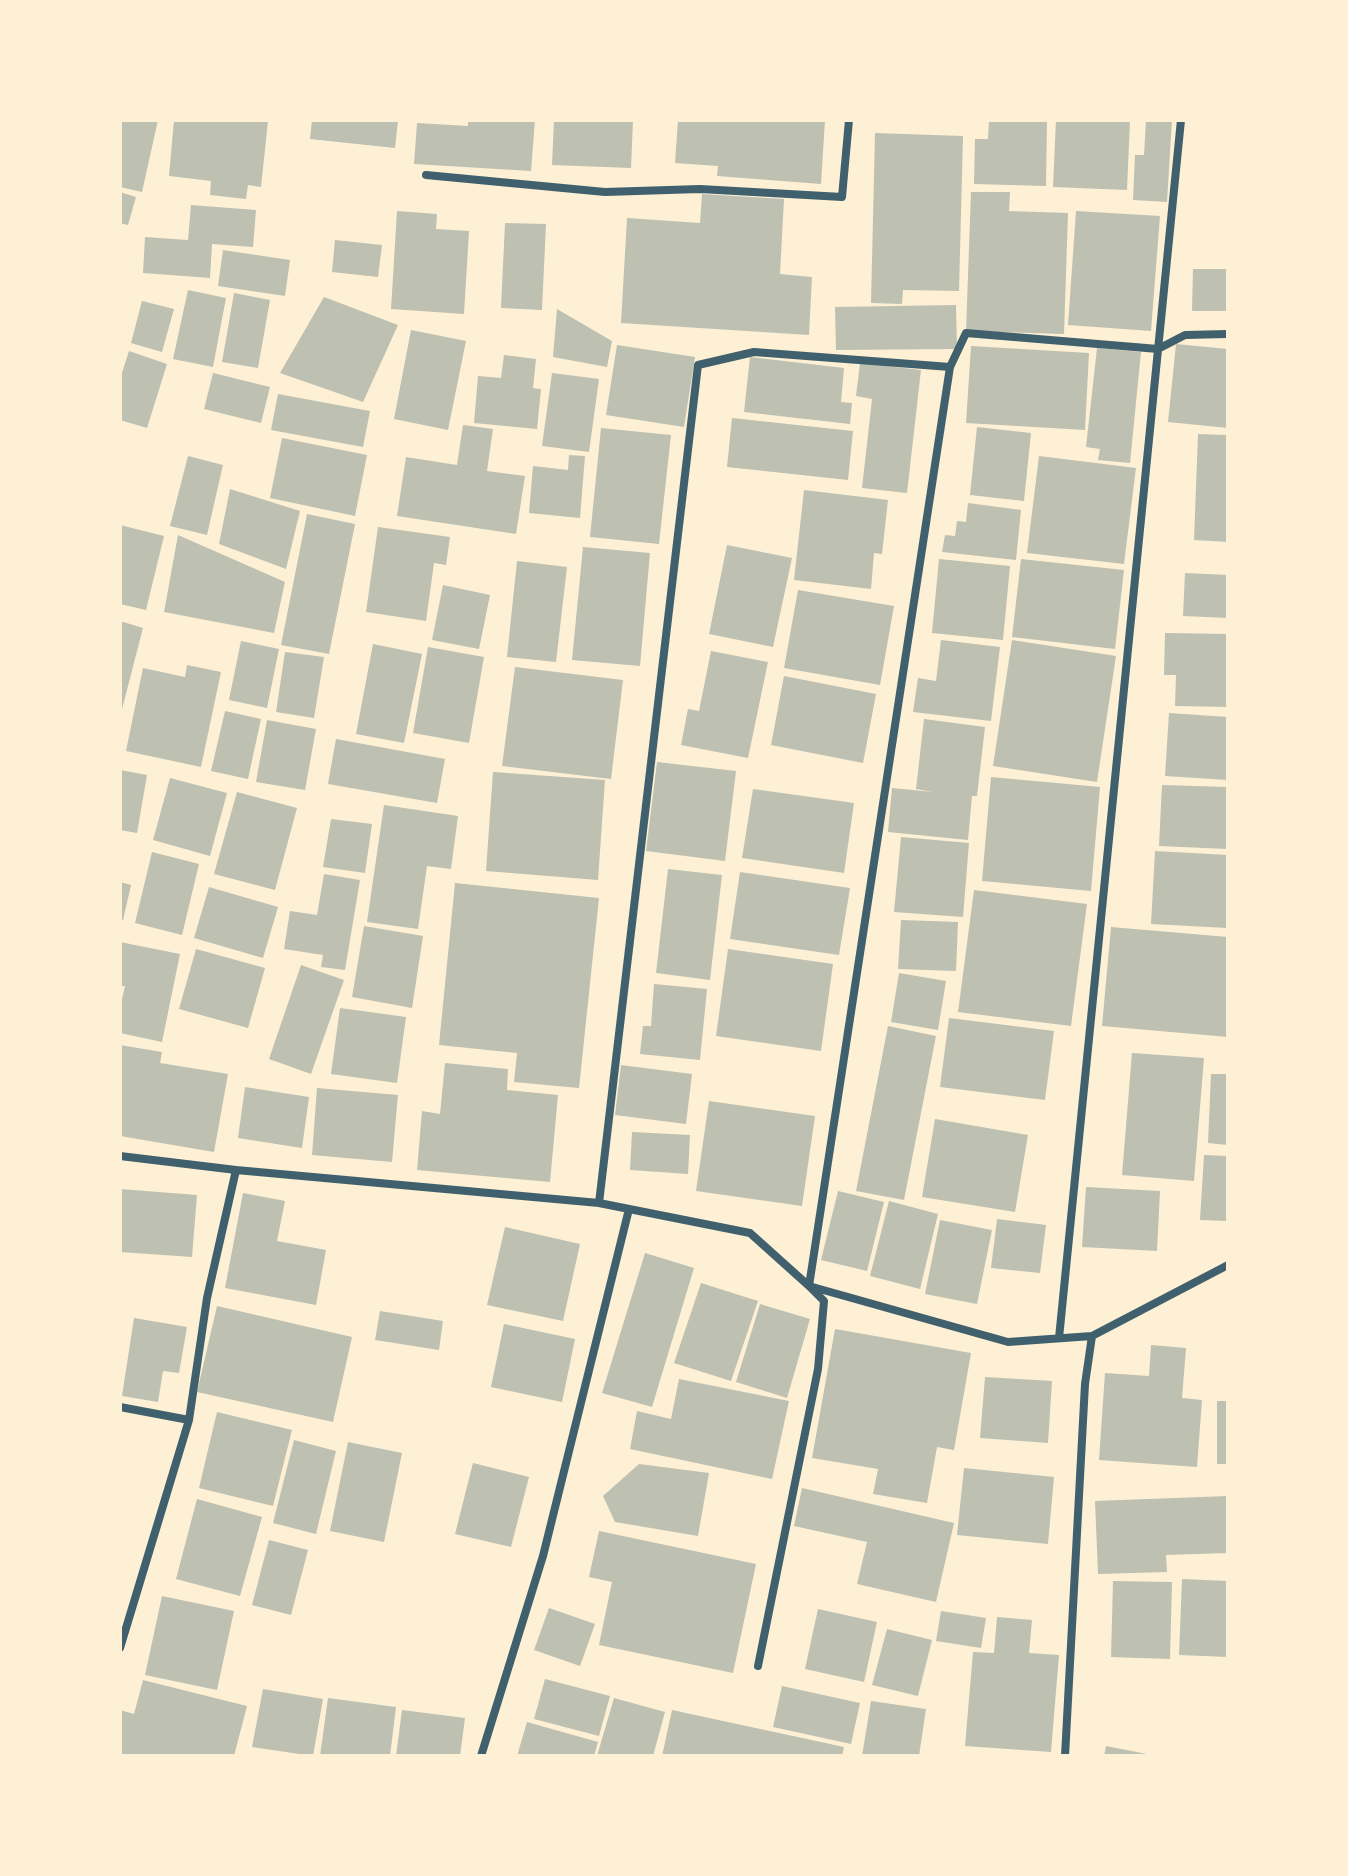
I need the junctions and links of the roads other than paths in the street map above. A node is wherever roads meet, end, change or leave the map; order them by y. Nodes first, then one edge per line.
1 (849, 120) edge
2 (1181, 120) edge
3 (426, 175) dead end
4 (1228, 334) edge
5 (1158, 349) junction
6 (950, 367) junction
7 (120, 1156) edge
8 (236, 1170) junction
9 (599, 1203) junction
10 (629, 1209) junction
11 (1228, 1265) edge
12 (809, 1286) junction
13 (1092, 1336) junction
14 (1059, 1338) junction
15 (120, 1407) edge
16 (189, 1420) junction
17 (121, 1645) edge
18 (758, 1666) dead end
19 (481, 1756) edge
20 (1065, 1756) edge

1 - 3 street
2 - 5 street
4 - 5 street
5 - 6 street
5 - 14 street
6 - 9 street
6 - 12 street
7 - 8 street
8 - 9 street
8 - 16 street
9 - 10 street
10 - 12 street
10 - 19 street
11 - 13 street
12 - 14 street
12 - 18 street
13 - 14 street
13 - 20 street
15 - 16 street
16 - 17 street

